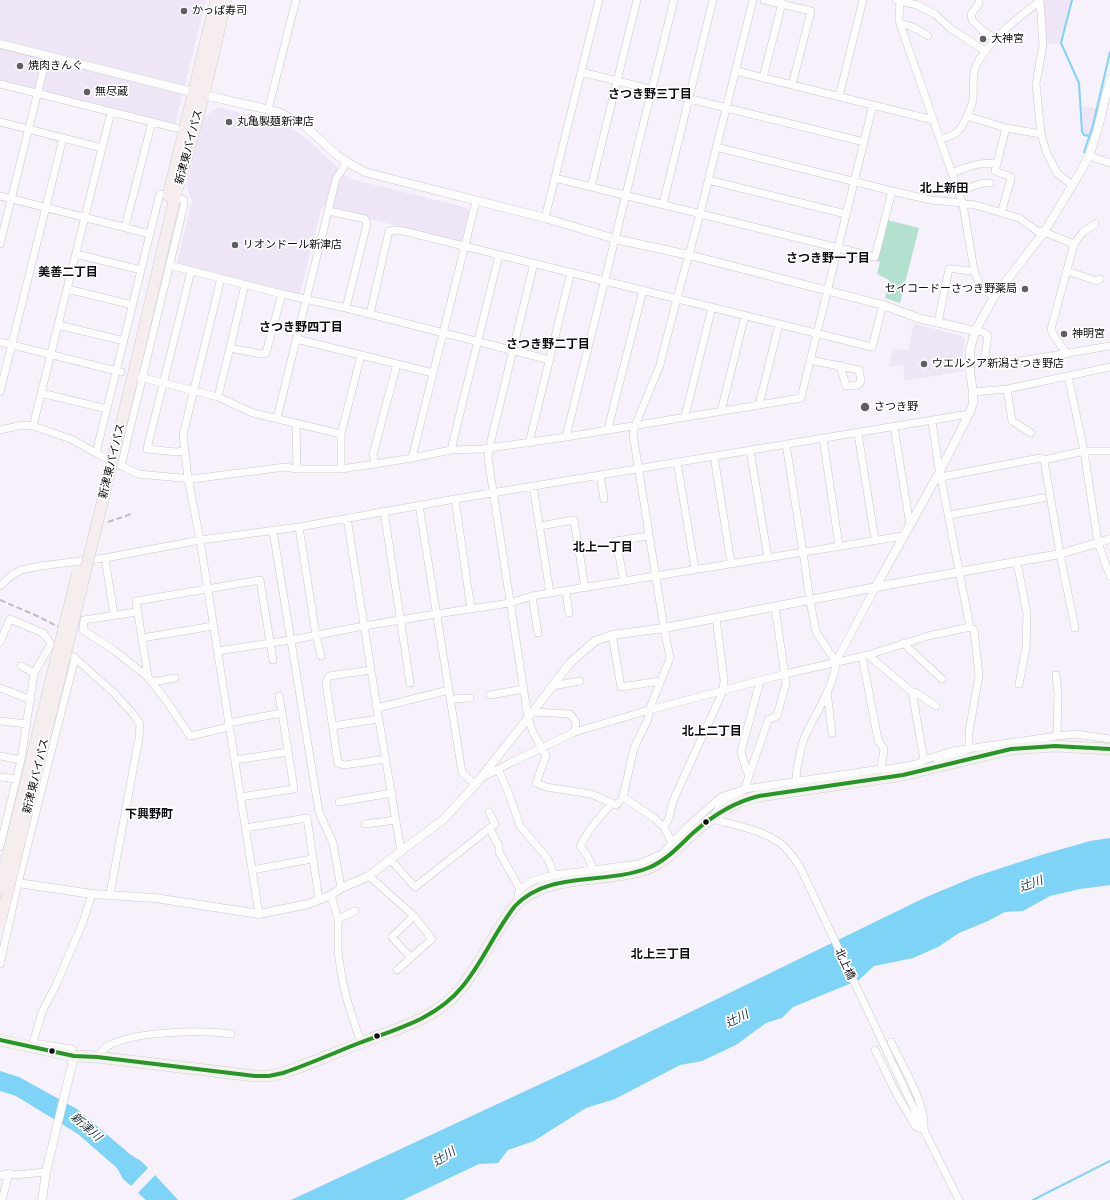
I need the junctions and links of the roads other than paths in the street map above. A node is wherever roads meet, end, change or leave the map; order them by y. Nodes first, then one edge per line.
1 (216, 0) edge
2 (226, 0) edge
3 (296, 0) edge
4 (599, 0) edge
5 (637, 0) edge
6 (674, 0) edge
7 (713, 0) edge
8 (753, 0) edge
9 (764, 0) edge
10 (863, 0) edge
11 (899, 0) edge
12 (979, 0) edge
13 (1040, 0) edge
14 (782, 4) junction
15 (900, 24) junction
16 (928, 36) dead end
17 (996, 39) junction
18 (0, 44) edge
19 (985, 51) junction
20 (47, 55) junction
21 (736, 71) junction
22 (581, 72) junction
23 (763, 78) junction
24 (1110, 80) edge
25 (617, 81) junction
26 (0, 84) edge
27 (792, 85) junction
28 (652, 90) junction
29 (38, 93) junction
30 (198, 93) junction
31 (839, 97) junction
32 (689, 99) junction
33 (873, 105) junction
34 (726, 108) junction
35 (268, 110) junction
36 (111, 112) junction
37 (967, 116) junction
38 (933, 120) junction
39 (0, 122) edge
40 (152, 122) junction
41 (176, 128) dead end
42 (1006, 128) junction
43 (28, 130) junction
44 (1041, 134) junction
45 (63, 138) junction
46 (941, 139) junction
47 (864, 142) junction
48 (716, 147) junction
49 (102, 148) junction
50 (1089, 156) junction
51 (347, 162) junction
52 (997, 164) junction
53 (1110, 164) edge
54 (952, 173) junction
55 (555, 178) junction
56 (708, 180) junction
57 (854, 182) junction
58 (990, 183) dead end
59 (1072, 185) junction
60 (591, 187) junction
61 (892, 191) junction
62 (959, 191) junction
63 (626, 195) junction
64 (0, 196) edge
65 (172, 196) junction
66 (11, 199) junction
67 (476, 201) junction
68 (663, 204) junction
69 (963, 204) junction
70 (46, 208) junction
71 (329, 211) junction
72 (1001, 213) junction
73 (700, 214) junction
74 (846, 214) junction
75 (85, 217) junction
76 (545, 218) junction
77 (1095, 224) dead end
78 (125, 227) junction
79 (1044, 232) junction
80 (150, 234) junction
81 (615, 239) junction
82 (0, 244) edge
83 (1074, 244) junction
84 (464, 246) junction
85 (838, 248) junction
86 (76, 254) junction
87 (499, 255) junction
88 (689, 255) junction
89 (534, 263) junction
90 (169, 265) junction
91 (141, 270) junction
92 (974, 270) junction
93 (192, 271) junction
94 (1067, 271) junction
95 (571, 272) junction
96 (221, 278) junction
97 (1100, 279) dead end
98 (605, 281) junction
99 (245, 285) junction
100 (67, 289) junction
101 (643, 290) junction
102 (827, 290) junction
103 (282, 294) junction
104 (994, 297) junction
105 (677, 298) junction
106 (306, 300) junction
107 (132, 305) junction
108 (883, 305) junction
109 (712, 307) junction
110 (346, 308) junction
111 (370, 314) junction
112 (745, 315) junction
113 (938, 322) junction
114 (779, 324) junction
115 (58, 325) junction
116 (975, 331) junction
117 (443, 333) junction
118 (817, 333) junction
119 (296, 339) junction
120 (124, 341) junction
121 (0, 342) edge
122 (478, 342) junction
123 (12, 345) junction
124 (1110, 346) edge
125 (230, 348) junction
126 (513, 350) junction
127 (1067, 354) junction
128 (51, 355) junction
129 (361, 355) junction
130 (550, 360) junction
131 (810, 360) junction
132 (396, 364) junction
133 (840, 365) dead end
134 (1110, 367) edge
135 (433, 373) junction
136 (130, 376) junction
137 (1068, 376) junction
138 (164, 384) junction
139 (1007, 389) junction
140 (194, 391) junction
141 (0, 392) edge
142 (41, 392) junction
143 (973, 392) junction
144 (218, 397) junction
145 (759, 405) junction
146 (107, 409) junction
147 (721, 411) junction
148 (969, 414) junction
149 (685, 416) junction
150 (277, 418) junction
151 (932, 421) junction
152 (296, 424) junction
153 (33, 426) junction
154 (635, 426) junction
155 (894, 427) junction
156 (608, 429) junction
157 (0, 430) edge
158 (1030, 433) dead end
159 (340, 434) junction
160 (858, 434) junction
161 (566, 437) junction
162 (823, 438) junction
163 (529, 443) junction
164 (786, 444) junction
165 (489, 448) junction
166 (451, 450) junction
167 (750, 450) junction
168 (185, 451) junction
169 (1084, 451) junction
170 (1110, 451) edge
171 (96, 453) junction
172 (714, 456) junction
173 (412, 458) junction
174 (1044, 460) junction
175 (677, 462) junction
176 (375, 464) junction
177 (121, 466) junction
178 (639, 468) junction
179 (297, 469) junction
180 (341, 469) junction
181 (600, 474) junction
182 (941, 474) junction
183 (188, 478) junction
184 (533, 486) junction
185 (493, 492) junction
186 (1043, 498) dead end
187 (455, 499) junction
188 (604, 499) dead end
189 (418, 505) junction
190 (384, 511) junction
191 (949, 515) junction
192 (347, 518) junction
193 (910, 525) junction
194 (540, 526) junction
195 (299, 527) junction
196 (273, 531) junction
197 (649, 536) junction
198 (903, 536) junction
199 (1110, 539) edge
200 (200, 540) junction
201 (875, 540) junction
202 (1098, 543) junction
203 (839, 546) junction
204 (803, 552) junction
205 (1060, 554) junction
206 (105, 558) junction
207 (768, 558) junction
208 (1017, 562) junction
209 (731, 564) junction
210 (695, 570) junction
211 (960, 572) junction
212 (656, 576) junction
213 (1110, 576) edge
214 (624, 581) junction
215 (0, 586) edge
216 (585, 588) junction
217 (875, 588) junction
218 (207, 589) junction
219 (566, 591) junction
220 (550, 593) junction
221 (532, 596) junction
222 (810, 601) junction
223 (510, 603) junction
224 (775, 607) junction
225 (471, 609) junction
226 (137, 612) junction
227 (569, 613) dead end
228 (436, 614) junction
229 (114, 615) junction
230 (716, 618) junction
231 (401, 621) junction
232 (212, 626) junction
233 (364, 626) junction
234 (970, 627) junction
235 (664, 628) junction
236 (1074, 628) dead end
237 (538, 634) dead end
238 (316, 635) junction
239 (612, 635) junction
240 (142, 638) junction
241 (291, 640) junction
242 (0, 642) edge
243 (270, 642) junction
244 (903, 643) junction
245 (51, 644) junction
246 (218, 651) junction
247 (321, 656) dead end
248 (865, 656) junction
249 (75, 658) junction
250 (273, 660) dead end
251 (836, 662) junction
252 (21, 666) dead end
253 (371, 670) junction
254 (34, 673) junction
255 (785, 674) junction
256 (1056, 676) dead end
257 (175, 678) dead end
258 (942, 679) dead end
259 (150, 680) junction
260 (580, 681) dead end
261 (660, 681) junction
262 (760, 681) junction
263 (410, 683) dead end
264 (1019, 684) dead end
265 (552, 686) junction
266 (0, 688) edge
267 (524, 689) junction
268 (449, 690) junction
269 (723, 692) junction
270 (827, 692) junction
271 (912, 692) junction
272 (490, 695) dead end
273 (279, 696) dead end
274 (470, 698) dead end
275 (451, 699) junction
276 (31, 700) junction
277 (936, 706) dead end
278 (377, 708) junction
279 (649, 710) junction
280 (282, 712) junction
281 (531, 715) junction
282 (379, 719) junction
283 (0, 721) edge
284 (27, 724) junction
285 (229, 725) junction
286 (332, 726) junction
287 (575, 732) junction
288 (832, 732) dead end
289 (1057, 736) junction
290 (1110, 739) edge
291 (542, 748) junction
292 (969, 749) junction
293 (1110, 749) edge
294 (288, 752) junction
295 (0, 756) edge
296 (386, 759) junction
297 (21, 760) junction
298 (235, 760) junction
299 (927, 764) junction
300 (498, 769) junction
301 (881, 769) junction
302 (749, 774) junction
303 (0, 777) edge
304 (16, 779) junction
305 (796, 781) junction
306 (476, 782) junction
307 (745, 789) junction
308 (392, 793) junction
309 (240, 797) junction
310 (622, 797) junction
311 (339, 802) dead end
312 (612, 803) junction
313 (489, 812) dead end
314 (396, 820) junction
315 (710, 820) junction
316 (365, 824) dead end
317 (664, 827) junction
318 (245, 828) junction
319 (489, 828) junction
320 (672, 842) junction
321 (0, 847) edge
322 (401, 851) junction
323 (312, 859) junction
324 (390, 859) junction
325 (252, 870) junction
326 (594, 871) junction
327 (554, 875) junction
328 (369, 876) junction
329 (0, 878) edge
330 (18, 883) junction
331 (0, 887) edge
332 (341, 888) junction
333 (92, 894) junction
334 (110, 894) junction
335 (330, 895) junction
336 (520, 895) junction
337 (319, 900) junction
338 (355, 911) dead end
339 (259, 914) junction
340 (414, 916) junction
341 (338, 919) junction
342 (0, 923) edge
343 (411, 958) junction
344 (0, 964) edge
345 (397, 970) dead end
346 (231, 1034) dead end
347 (0, 1040) edge
348 (891, 1042) dead end
349 (361, 1043) junction
350 (875, 1050) dead end
351 (72, 1056) junction
352 (97, 1056) junction
353 (924, 1130) junction
354 (46, 1172) junction
355 (9, 1173) junction
356 (0, 1176) edge
357 (2, 1200) edge
358 (42, 1200) edge
359 (959, 1200) edge

1 - 30 highway, 新津東バイパス
2 - 30 highway, 新津東バイパス
3 - 35 street
4 - 22 street
5 - 25 street
6 - 28 street
7 - 32 street
8 - 21 street
9 - 14 street
10 - 31 street
11 - 15 street
11 - 19 street
12 - 17 street
13 - 17 street
13 - 44 street
14 - 23 street
14 - 27 street
15 - 16 street
15 - 38 street
17 - 19 street
18 - 20 street
19 - 37 street
20 - 29 street
20 - 30 street
21 - 23 street
21 - 34 street
22 - 25 street
22 - 55 street
23 - 27 street
24 - 50 street
25 - 28 street
25 - 60 street
26 - 29 street
27 - 31 street
28 - 32 street
28 - 63 street
29 - 36 street
29 - 43 street
30 - 35 street
30 - 65 highway, 新津東バイパス
31 - 33 street
32 - 34 street
32 - 68 street
33 - 38 street
33 - 47 street
34 - 47 street
34 - 48 street
35 - 51 street
36 - 40 street
36 - 49 street
37 - 42 street
37 - 46 street
38 - 46 street
39 - 43 street
40 - 41 street
40 - 78 street
42 - 44 street
42 - 52 street
43 - 45 street
43 - 66 street
44 - 59 street
45 - 49 street
45 - 70 street
46 - 54 street
47 - 57 street
48 - 56 street
48 - 57 street
49 - 75 street
50 - 53 street
50 - 59 street
51 - 67 street
51 - 71 street
52 - 54 street
52 - 72 street
54 - 62 street
55 - 60 street
55 - 76 street
56 - 73 street
56 - 74 street
57 - 61 street
57 - 74 street
58 - 62 street
59 - 79 street
60 - 63 street
61 - 69 street
61 - 85 street
62 - 69 street
63 - 68 street
63 - 81 street
64 - 66 street
65 - 80 street
65 - 90 street
65 - 136 highway, 新津東バイパス
66 - 70 street
66 - 82 street
67 - 76 street
67 - 84 street
68 - 73 street
69 - 72 street
69 - 92 street
70 - 75 street
70 - 123 street
71 - 106 street
71 - 110 street
72 - 79 street
73 - 85 street
73 - 88 street
74 - 85 street
75 - 78 street
75 - 86 street
76 - 81 street
77 - 83 street
78 - 80 street
79 - 83 street
79 - 104 street
80 - 91 street
81 - 88 street
81 - 98 street
83 - 94 street
84 - 87 street
84 - 111 street
84 - 117 street
85 - 102 street
86 - 91 street
86 - 100 street
87 - 89 street
87 - 122 street
88 - 102 street
88 - 105 street
89 - 95 street
89 - 126 street
90 - 93 street
90 - 136 street
91 - 107 street
92 - 104 street
92 - 113 street
93 - 96 street
93 - 138 street
94 - 97 street
94 - 127 street
95 - 98 street
95 - 130 street
96 - 99 street
96 - 140 street
98 - 101 street
98 - 161 street
99 - 103 street
99 - 125 street
100 - 107 street
100 - 115 street
101 - 105 street
101 - 156 street
102 - 108 street
102 - 118 street
103 - 106 street
103 - 125 street
104 - 116 street
105 - 109 street
105 - 154 street
106 - 110 street
106 - 119 street
107 - 120 street
108 - 113 street
108 - 118 street
109 - 112 street
109 - 149 street
110 - 111 street
111 - 117 street
112 - 114 street
112 - 147 street
113 - 116 street
114 - 118 street
114 - 145 street
115 - 120 street
115 - 128 street
116 - 127 street
116 - 143 street
117 - 122 street
117 - 135 street
118 - 131 street
119 - 129 street
119 - 150 street
120 - 136 street
121 - 123 street
122 - 126 street
122 - 166 street
123 - 128 street
123 - 141 street
124 - 127 street
125 - 144 street
126 - 130 street
126 - 165 street
128 - 136 street
128 - 142 street
129 - 132 street
129 - 159 street
130 - 163 street
131 - 133 street
131 - 145 street
132 - 135 street
132 - 176 street
134 - 137 street
135 - 173 street
136 - 138 street
136 - 146 street
136 - 177 street
136 - 331 highway, 新津東バイパス, bridge
136 - 342 highway, 新津東バイパス, bridge
137 - 139 street
137 - 169 street
138 - 140 street
138 - 168 street
139 - 143 street
139 - 158 street
140 - 144 street
140 - 168 street
142 - 146 street
142 - 153 street
143 - 148 street
144 - 150 street
145 - 147 street
146 - 171 street
147 - 149 street
148 - 151 street
148 - 182 street
149 - 154 street
150 - 152 street
151 - 155 street
151 - 182 street
152 - 159 street
152 - 179 street
153 - 157 street
153 - 171 street
154 - 156 street
154 - 178 street
155 - 160 street
155 - 193 street
156 - 161 street
159 - 180 street
160 - 162 street
160 - 201 street
161 - 163 street
162 - 164 street
162 - 203 street
163 - 165 street
164 - 167 street
164 - 204 street
165 - 166 street
165 - 185 street
166 - 173 street
167 - 172 street
167 - 207 street
168 - 183 street
169 - 170 street
169 - 174 street
169 - 202 street
171 - 177 street
172 - 175 street
172 - 209 street
173 - 176 street
174 - 182 street
174 - 205 street
175 - 178 street
175 - 210 street
176 - 180 street
177 - 183 street
178 - 181 street
178 - 197 street
179 - 180 street
179 - 183 street
181 - 184 street
181 - 188 street
182 - 191 street
182 - 193 street
183 - 200 street
184 - 185 street
184 - 194 street
185 - 187 street
185 - 223 street
186 - 191 street
187 - 189 street
187 - 225 street
189 - 190 street
189 - 228 street
190 - 192 street
190 - 231 street
191 - 211 street
192 - 195 street
192 - 233 street
193 - 198 street
194 - 216 street
194 - 220 street
195 - 196 street
195 - 238 street
196 - 200 street
196 - 241 street
197 - 212 street
197 - 214 street
198 - 201 street
198 - 217 street
199 - 202 street
200 - 206 street
200 - 218 street
201 - 203 street
202 - 205 street
202 - 213 street
203 - 204 street
204 - 207 street
204 - 222 street
205 - 208 street
205 - 236 street
206 - 215 street
206 - 229 street
207 - 209 street
208 - 211 street
208 - 264 street
209 - 210 street
210 - 212 street
211 - 217 street
211 - 234 street
212 - 214 street
212 - 235 street
214 - 216 street
216 - 219 street
217 - 222 street
217 - 251 street
218 - 226 street
218 - 232 street
218 - 243 street
219 - 220 street
219 - 227 street
220 - 221 street
221 - 223 street
221 - 237 street
222 - 224 street
222 - 251 street
223 - 225 street
223 - 267 street
224 - 230 street
224 - 255 street
225 - 228 street
226 - 229 street
226 - 240 street
228 - 231 street
228 - 268 street
229 - 259 street
230 - 235 street
230 - 269 street
231 - 233 street
231 - 263 street
232 - 240 street
232 - 246 street
233 - 238 street
233 - 253 street
234 - 244 street
234 - 292 street
235 - 239 street
235 - 261 street
238 - 241 street
238 - 247 street
239 - 261 street
239 - 265 street
240 - 259 street
241 - 243 street
241 - 332 street
242 - 245 street
243 - 246 street
243 - 250 street
244 - 248 street
244 - 258 street
245 - 249 street
245 - 254 street
246 - 285 street
248 - 251 street
248 - 271 street
248 - 301 street
249 - 330 street
249 - 334 street
251 - 255 street
251 - 270 street
252 - 254 street
253 - 278 street
253 - 286 street
254 - 276 street
255 - 262 street
255 - 302 street
256 - 289 street
257 - 259 street
259 - 285 street
260 - 265 street
261 - 279 street
262 - 269 street
262 - 302 street
265 - 281 street
266 - 276 street
267 - 272 street
267 - 281 street
268 - 275 street
268 - 278 street
269 - 279 street
269 - 317 street
270 - 288 street
270 - 305 street
271 - 277 street
271 - 299 street
273 - 280 street
274 - 275 street
275 - 306 street
276 - 284 street
278 - 282 street
279 - 287 street
279 - 310 street
280 - 285 street
280 - 294 street
281 - 287 street
281 - 291 street
281 - 306 street
282 - 286 street
282 - 296 street
283 - 284 street
284 - 297 street
285 - 298 street
286 - 296 street
287 - 291 street
289 - 290 street
289 - 292 street
291 - 300 street
291 - 312 street
292 - 299 street
292 - 299 street
293 - 299 main road
294 - 298 street
294 - 309 street
295 - 297 street
296 - 308 street
297 - 304 street
298 - 309 street
299 - 301 street
299 - 315 main road
300 - 306 street
300 - 327 street
301 - 305 street
302 - 307 street
303 - 304 street
304 - 321 street
305 - 307 street
306 - 322 street
307 - 315 street
307 - 320 street
308 - 311 street
308 - 314 street
309 - 318 street
310 - 312 street
310 - 317 street
312 - 326 street
313 - 319 street
314 - 316 street
314 - 322 street
315 - 320 street
315 - 336 main road
315 - 353 street, 北上橋
317 - 320 street
318 - 323 street
318 - 325 street
319 - 324 street
319 - 336 street
320 - 326 street
322 - 324 street
323 - 325 street
323 - 337 street
324 - 328 street
325 - 339 street
326 - 327 street
327 - 336 street
328 - 332 street
328 - 340 street
329 - 330 street
330 - 333 street
330 - 344 street
332 - 335 street
333 - 334 street
333 - 351 street
334 - 339 street
335 - 337 street
335 - 341 street
336 - 349 main road
337 - 339 street
338 - 341 street
340 - 343 street
340 - 343 street
341 - 349 street
343 - 345 street
346 - 352 street
347 - 351 main road
348 - 353 street
349 - 352 main road
350 - 353 street
351 - 352 main road
351 - 354 street
353 - 359 street, 北上橋
354 - 355 street
354 - 358 street
355 - 356 street
355 - 357 street

